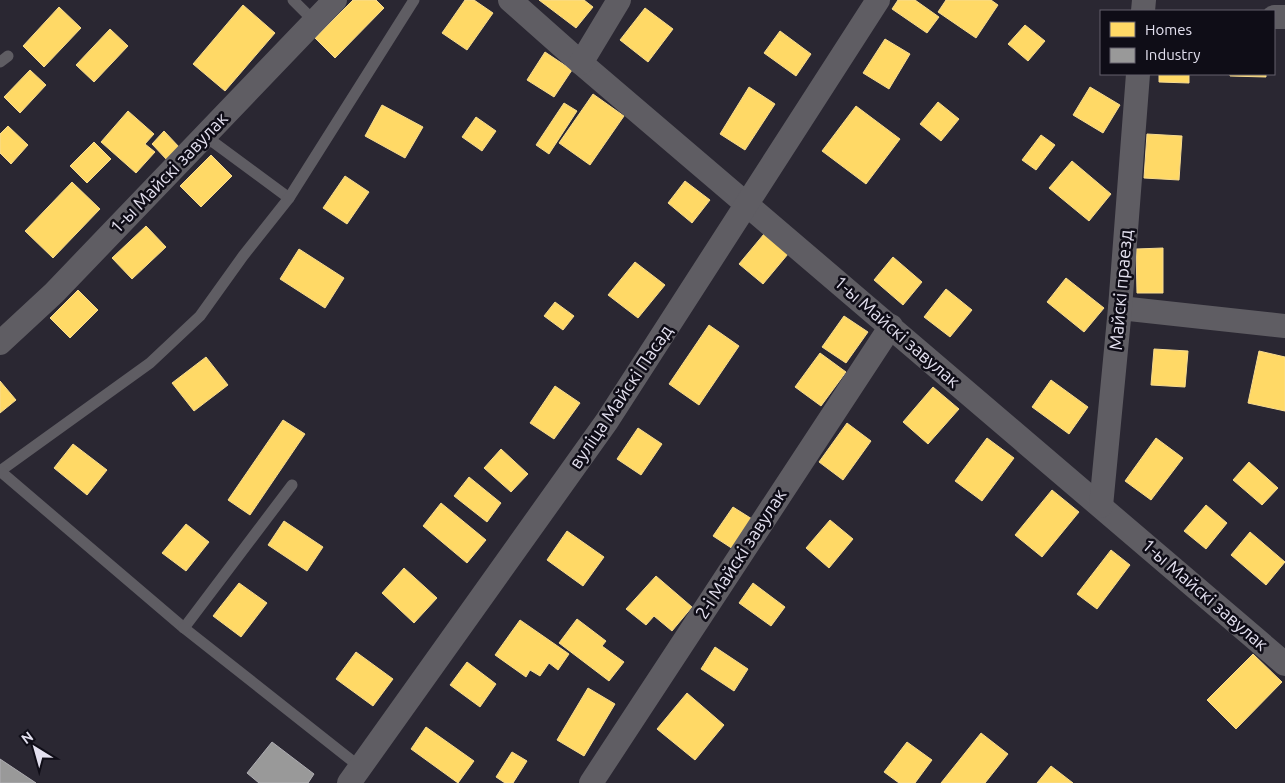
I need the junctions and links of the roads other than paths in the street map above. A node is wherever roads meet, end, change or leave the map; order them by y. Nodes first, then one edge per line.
1 (293, 0) edge
2 (335, 0) edge
3 (414, 0) edge
4 (510, 0) edge
5 (619, 0) edge
6 (878, 0) edge
7 (314, 21) junction
8 (580, 63) junction
9 (1138, 75) edge
10 (205, 136) junction
11 (289, 198) junction
12 (748, 204) junction
13 (1120, 308) junction
14 (891, 326) junction
15 (1285, 326) edge
16 (0, 343) edge
17 (0, 471) edge
18 (292, 485) dead end
19 (1101, 506) junction
20 (184, 628) junction
21 (1285, 664) edge
22 (354, 775) edge
23 (591, 783) edge

1 - 7 lane
2 - 7 street, 1-ы Майскі завулак
3 - 11 lane
4 - 8 street, 1-ы Майскі завулак
5 - 8 street
6 - 12 street, вуліца Майскі Пасад
7 - 10 street, 1-ы Майскі завулак
8 - 12 street, 1-ы Майскі завулак
9 - 13 street, Майскі праезд
10 - 11 lane
10 - 16 street, 1-ы Майскі завулак
11 - 17 lane
12 - 14 street, 1-ы Майскі завулак
12 - 22 street, вуліца Майскі Пасад
13 - 15 street
13 - 19 street, Майскі праезд
14 - 19 street, 1-ы Майскі завулак
14 - 23 street, 2-і Майскі завулак
17 - 20 lane
18 - 20 lane
19 - 21 street, 1-ы Майскі завулак
20 - 22 lane

